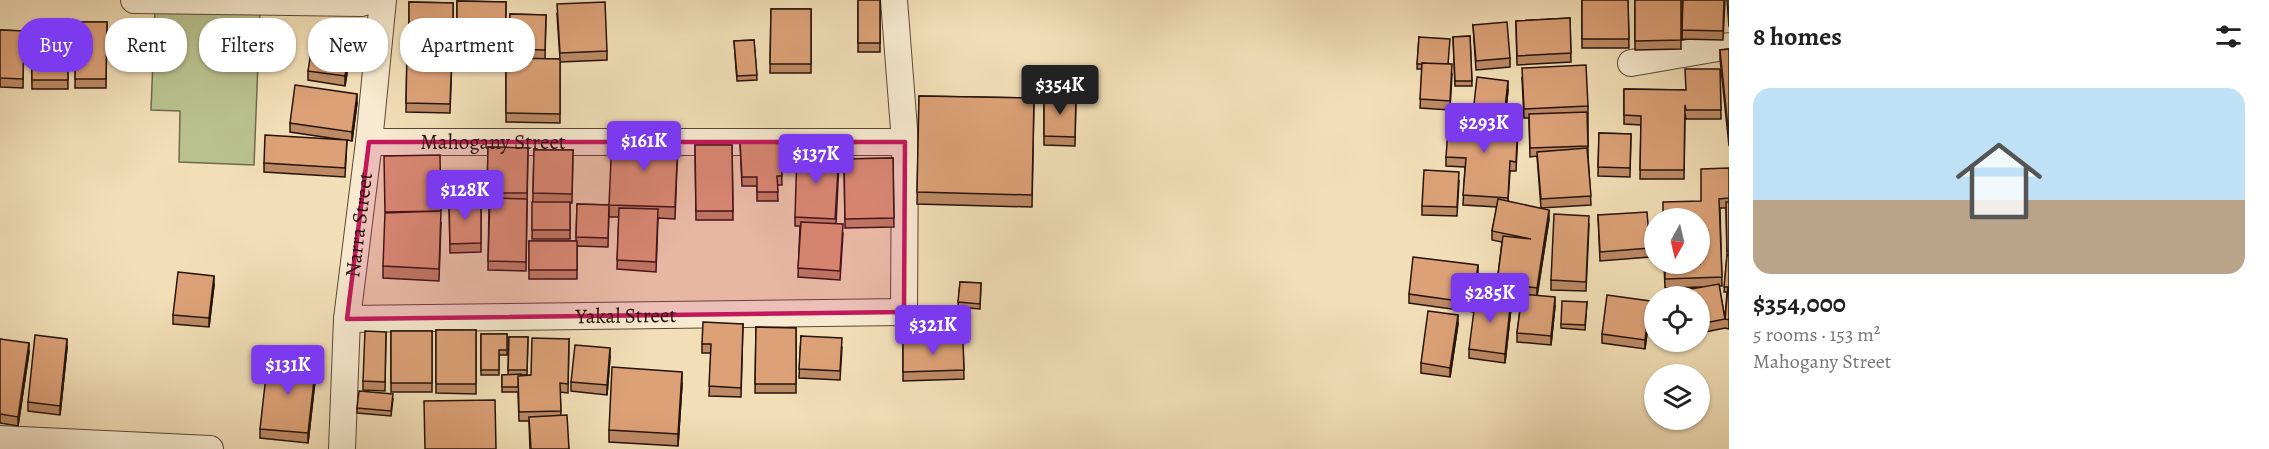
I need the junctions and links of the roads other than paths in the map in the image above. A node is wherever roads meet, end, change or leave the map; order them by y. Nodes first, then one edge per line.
1 (134, 0) edge
2 (372, 0) edge
3 (383, 0) edge
4 (894, 0) edge
5 (1729, 45) edge
6 (1631, 63) dead end
7 (369, 142) junction
8 (905, 142) junction
9 (347, 320) junction
10 (11, 443) edge
11 (180, 448) edge
12 (210, 449) edge
13 (342, 449) edge

1 - 2 street
3 - 7 street, Narra Street
4 - 8 street
5 - 6 street
7 - 8 street, Mahogany Street
7 - 9 street, Narra Street
8 - 9 street, Yakal Street
9 - 13 street, Narra Street
10 - 11 street
11 - 12 street

